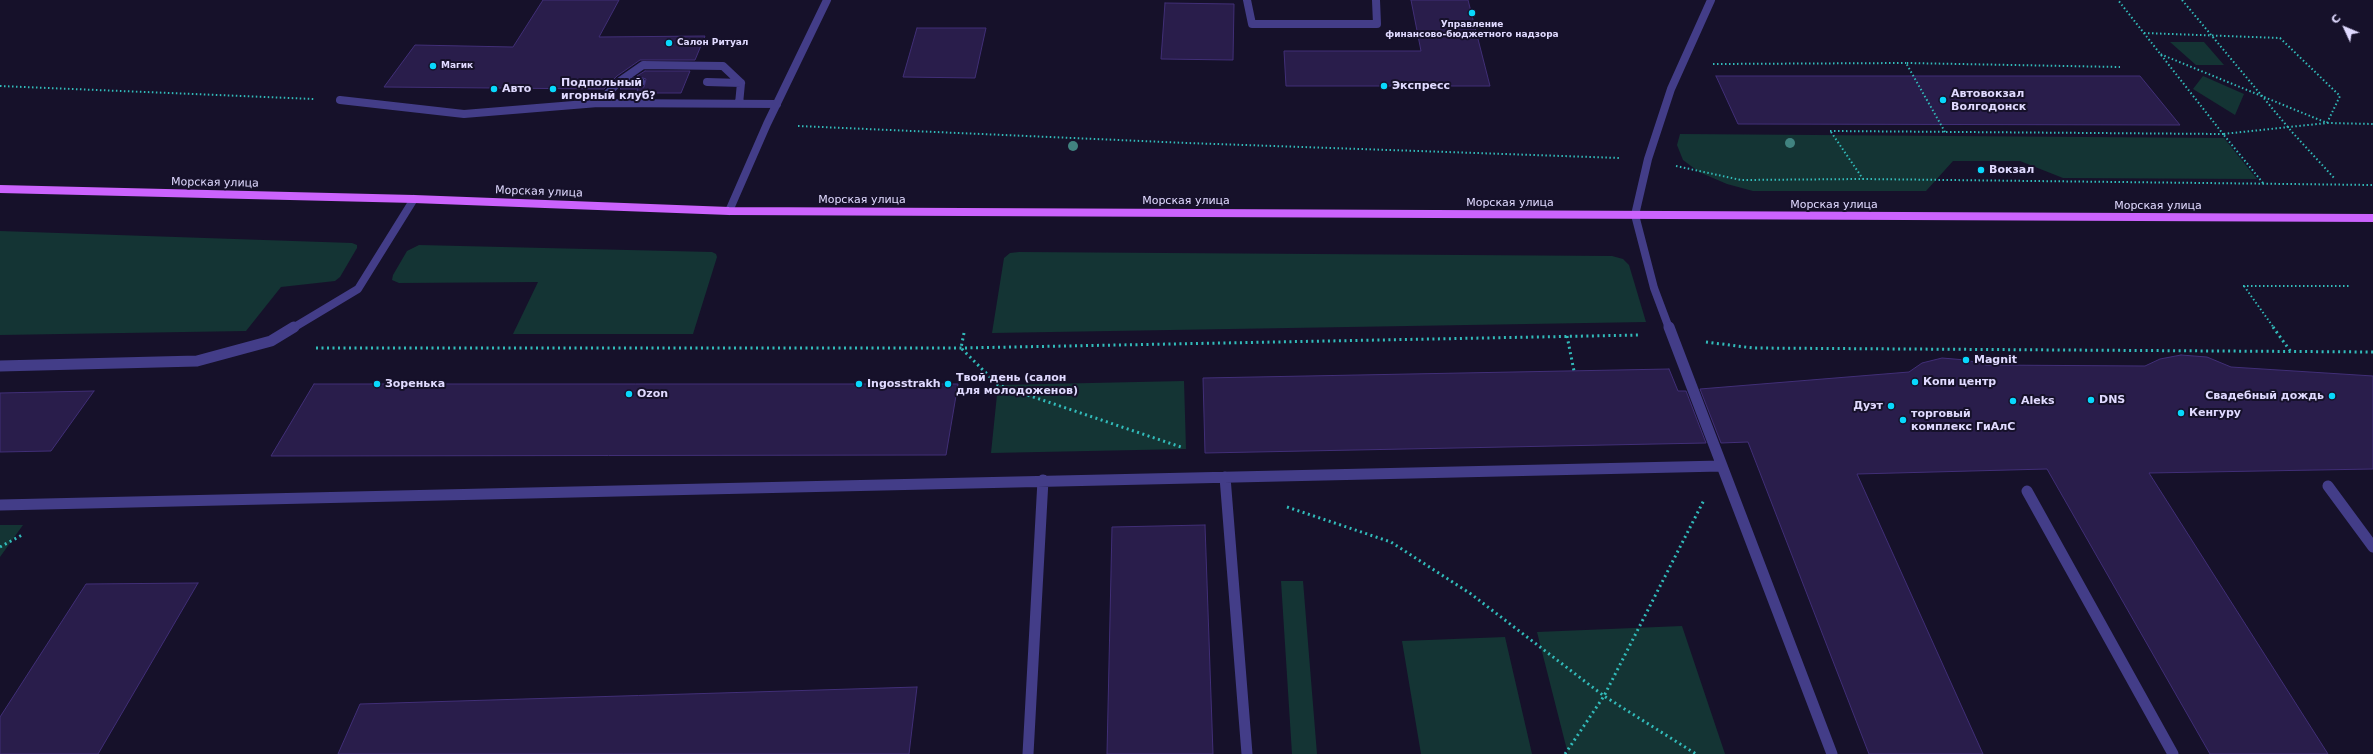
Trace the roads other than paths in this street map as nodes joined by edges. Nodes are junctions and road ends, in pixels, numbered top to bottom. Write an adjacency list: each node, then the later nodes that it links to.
1 (827, 0): 12 (street)
2 (1247, 0): 3 (street)
3 (1376, 0)
4 (1711, 0): 16 (street)
5 (620, 81): 6 (street); 8 (street); 10 (street)
6 (641, 82)
7 (707, 82): 8 (street)
8 (741, 83): 11 (street)
9 (340, 100): 10 (street)
10 (598, 103): 11 (street)
11 (739, 104): 12 (street)
12 (777, 104): 15 (street)
13 (0, 189): 14 (main road, Морская улица)
14 (414, 199): 15 (main road, Морская улица); 18 (street)
15 (729, 211): 16 (main road, Морская улица)
16 (1635, 215): 17 (main road, Морская улица); 19 (street)
17 (2373, 218)
18 (0, 366)
19 (1721, 466): 20 (street); 28 (street)
20 (1225, 477): 21 (street); 27 (street)
21 (1043, 480): 24 (street); 26 (street)
22 (2328, 486): 25 (street)
23 (2027, 491): 29 (street)
24 (0, 505)
25 (2373, 547)
26 (1028, 754)
27 (1247, 754)
28 (1832, 754)
29 (2173, 754)

